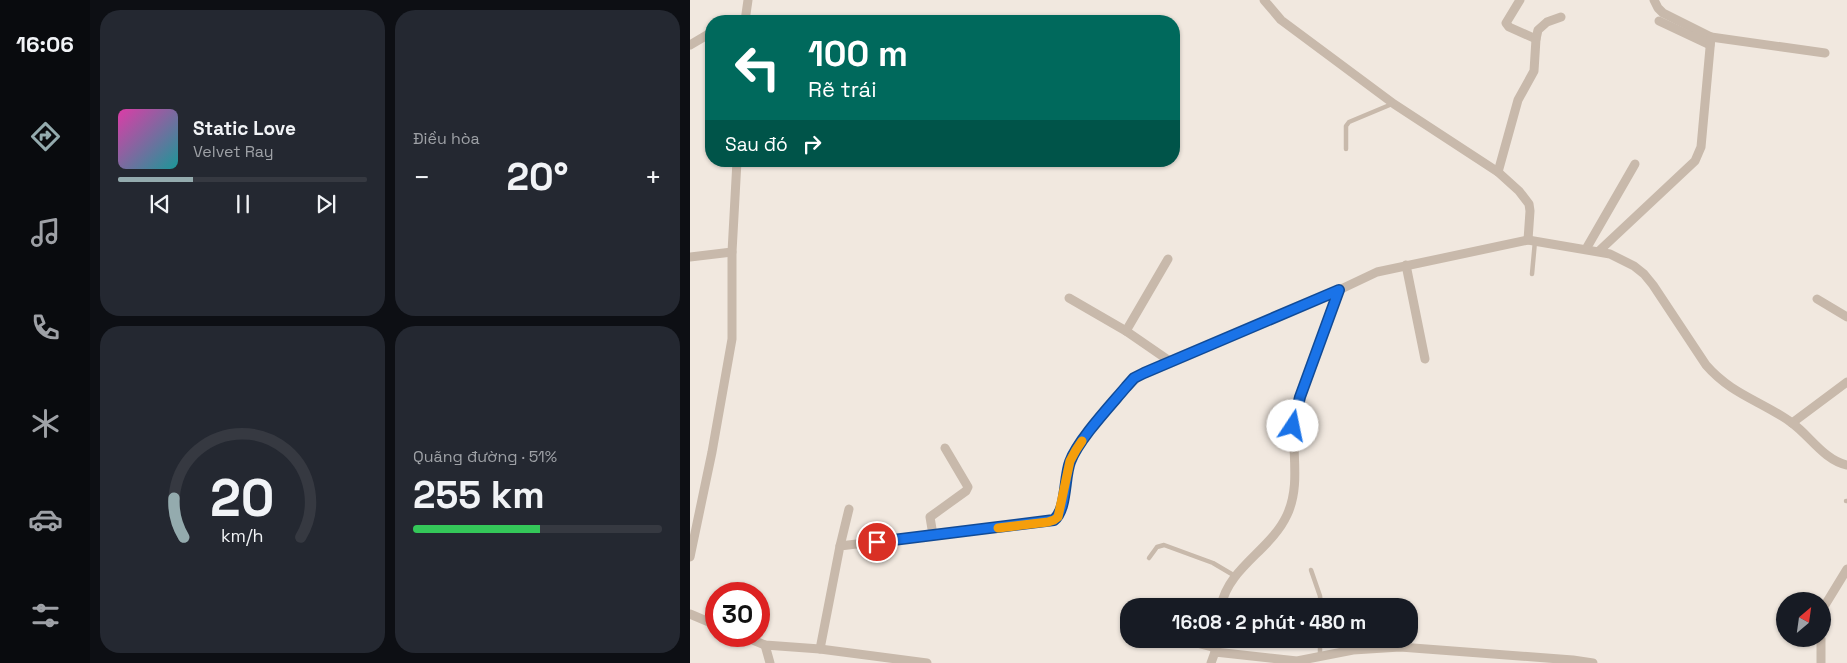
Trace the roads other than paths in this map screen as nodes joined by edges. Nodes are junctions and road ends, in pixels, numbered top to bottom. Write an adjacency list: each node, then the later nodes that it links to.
1 (748, 0): 5 (street)
2 (1264, 0): 13 (street)
3 (1520, 0): 9 (street)
4 (1654, 0): 10 (street)
5 (746, 15)
6 (1561, 17): 9 (street)
7 (1659, 21): 10 (street)
8 (705, 36): 11 (street)
9 (1536, 39): 17 (street)
10 (1710, 41): 12 (street); 20 (street)
11 (690, 45)
12 (1825, 53)
13 (1394, 104): 14 (lane); 17 (street)
14 (1346, 149)
15 (1635, 164): 19 (street)
16 (737, 167): 21 (street)
17 (1498, 172): 18 (street)
18 (1531, 241): 19 (street); 24 (street); 25 (lane)
19 (1586, 249): 20 (street)
20 (1599, 251): 34 (street)
21 (732, 252): 22 (street); 40 (street)
22 (690, 257)
23 (1168, 258): 30 (street)
24 (1406, 265): 26 (street); 31 (street)
25 (1532, 274)
26 (1339, 290): 32 (street); 44 (street)
27 (1069, 298): 30 (street)
28 (1817, 299): 29 (street)
29 (1847, 317)
30 (1126, 331): 32 (street)
31 (1425, 359)
32 (1171, 362): 38 (street)
33 (1847, 382): 34 (street)
34 (1792, 423): 36 (street)
35 (945, 448): 38 (street)
36 (1847, 465)
37 (849, 509): 39 (street)
38 (934, 535): 39 (street)
39 (840, 546): 56 (street)
40 (690, 557)
41 (1149, 558): 44 (lane)
42 (1847, 569): 45 (street)
43 (1311, 570): 47 (lane)
44 (1235, 576): 46 (street)
45 (1831, 595)
46 (1224, 598)
47 (1320, 598)
48 (690, 614): 49 (street)
49 (705, 620)
50 (770, 645): 56 (street)
51 (766, 647): 60 (street)
52 (1215, 648): 62 (street)
53 (1225, 648): 57 (street)
54 (1320, 648): 57 (lane)
55 (1821, 648): 64 (street)
56 (820, 649): 58 (street)
57 (1320, 656): 59 (street)
58 (863, 659): 61 (street)
59 (1573, 661): 63 (street)
60 (770, 663)
61 (925, 663)
62 (1211, 663)
63 (1593, 663)
64 (1820, 663)

